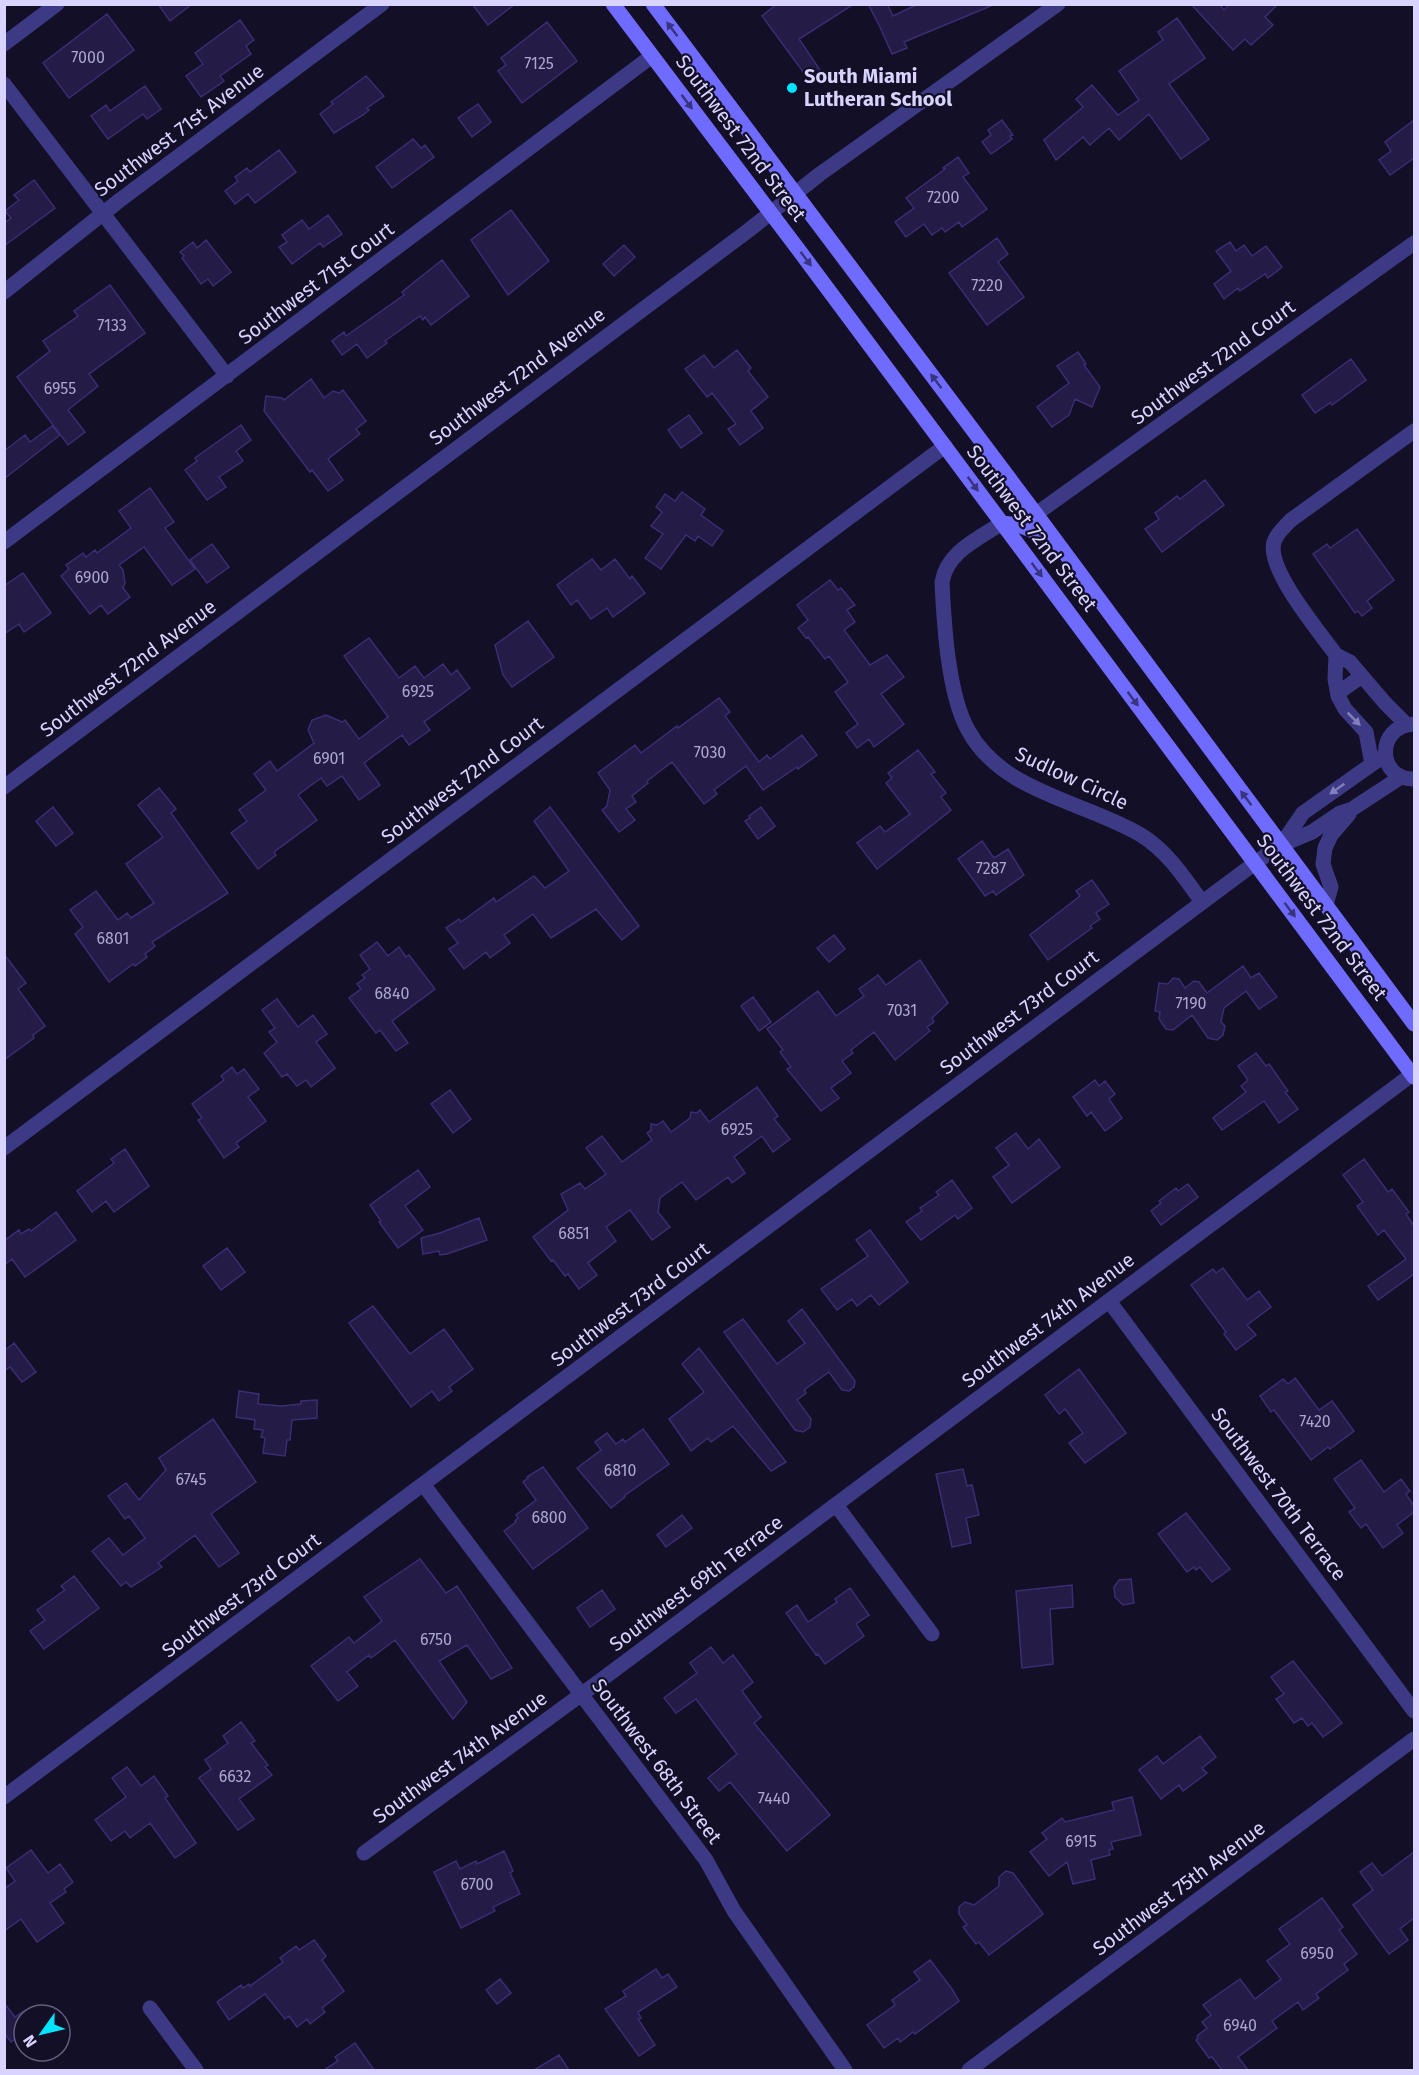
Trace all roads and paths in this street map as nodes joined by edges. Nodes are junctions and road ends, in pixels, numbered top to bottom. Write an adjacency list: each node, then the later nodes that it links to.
1 (57, 4): 6 (street)
2 (382, 4): 11 (street, Southwest 71st Avenue)
3 (613, 4): 7 (main road, Southwest 72nd Street)
4 (653, 4): 9 (main road, Southwest 72nd Street, one-way to 4)
5 (1058, 4): 9 (street, Southwest 72nd Avenue)
6 (4, 44)
7 (652, 56): 10 (main road, Southwest 72nd Street, one-way to 10); 14 (street, Southwest 71st Court)
8 (4, 84): 11 (street)
9 (796, 193): 10 (street, Southwest 72nd Avenue); 17 (main road, Southwest 72nd Street, one-way to 9)
10 (771, 213): 16 (main road, Southwest 72nd Street, one-way to 16); 28 (street, Southwest 72nd Avenue)
11 (102, 214): 13 (street, Southwest 71st Avenue); 14 (street)
12 (1414, 243): 17 (street, Southwest 72nd Court)
13 (4, 292)
14 (227, 376): 20 (street, Southwest 71st Court)
15 (1414, 431): 21 (street)
16 (945, 446): 18 (main road, Southwest 72nd Street, one-way to 18); 36 (street, Southwest 72nd Court)
17 (1036, 514): 19 (main road, Southwest 72nd Street)
18 (1002, 523): 19 (main road); 31 (main road, Southwest 72nd Street, one-way to 31); 32 (street, Sudlow Circle)
19 (1055, 540): 30 (main road, Southwest 72nd Street, one-way to 19)
20 (4, 542)
21 (1336, 655): 22 (street); 23 (street)
22 (1362, 676): 23 (street); 24 (street)
23 (1338, 693): 26 (street, one-way to 26)
24 (1411, 724): 25 (street)
25 (1385, 755): 26 (street); 27 (street)
26 (1372, 764): 30 (street, one-way to 30)
27 (1408, 778): 29 (street)
28 (4, 787)
29 (1352, 808): 30 (street); 33 (street)
30 (1281, 845): 31 (street, Southwest 73rd Court); 33 (main road, Southwest 72nd Street)
31 (1255, 863): 32 (street, Southwest 73rd Court); 35 (main road, Southwest 72nd Street, one-way to 35)
32 (1202, 902): 38 (street, Southwest 73rd Court)
33 (1326, 905): 34 (main road, Southwest 72nd Street)
34 (1414, 1024)
35 (1414, 1075): 37 (street, Southwest 74th Avenue)
36 (4, 1148)
37 (1109, 1301): 39 (street, Southwest 74th Avenue); 42 (street, Southwest 70th Terrace)
38 (423, 1484): 41 (street, Southwest 68th Street); 44 (street, Southwest 73rd Court)
39 (836, 1505): 40 (street); 41 (street, Southwest 69th Terrace)
40 (932, 1634)
41 (581, 1695): 45 (street, Southwest 74th Avenue); 48 (street, Southwest 68th Street)
42 (1414, 1712)
43 (1414, 1739): 49 (street, Southwest 75th Avenue)
44 (4, 1797)
45 (364, 1854)
46 (150, 2008): 47 (street)
47 (196, 2070)
48 (845, 2070)
49 (969, 2070)

